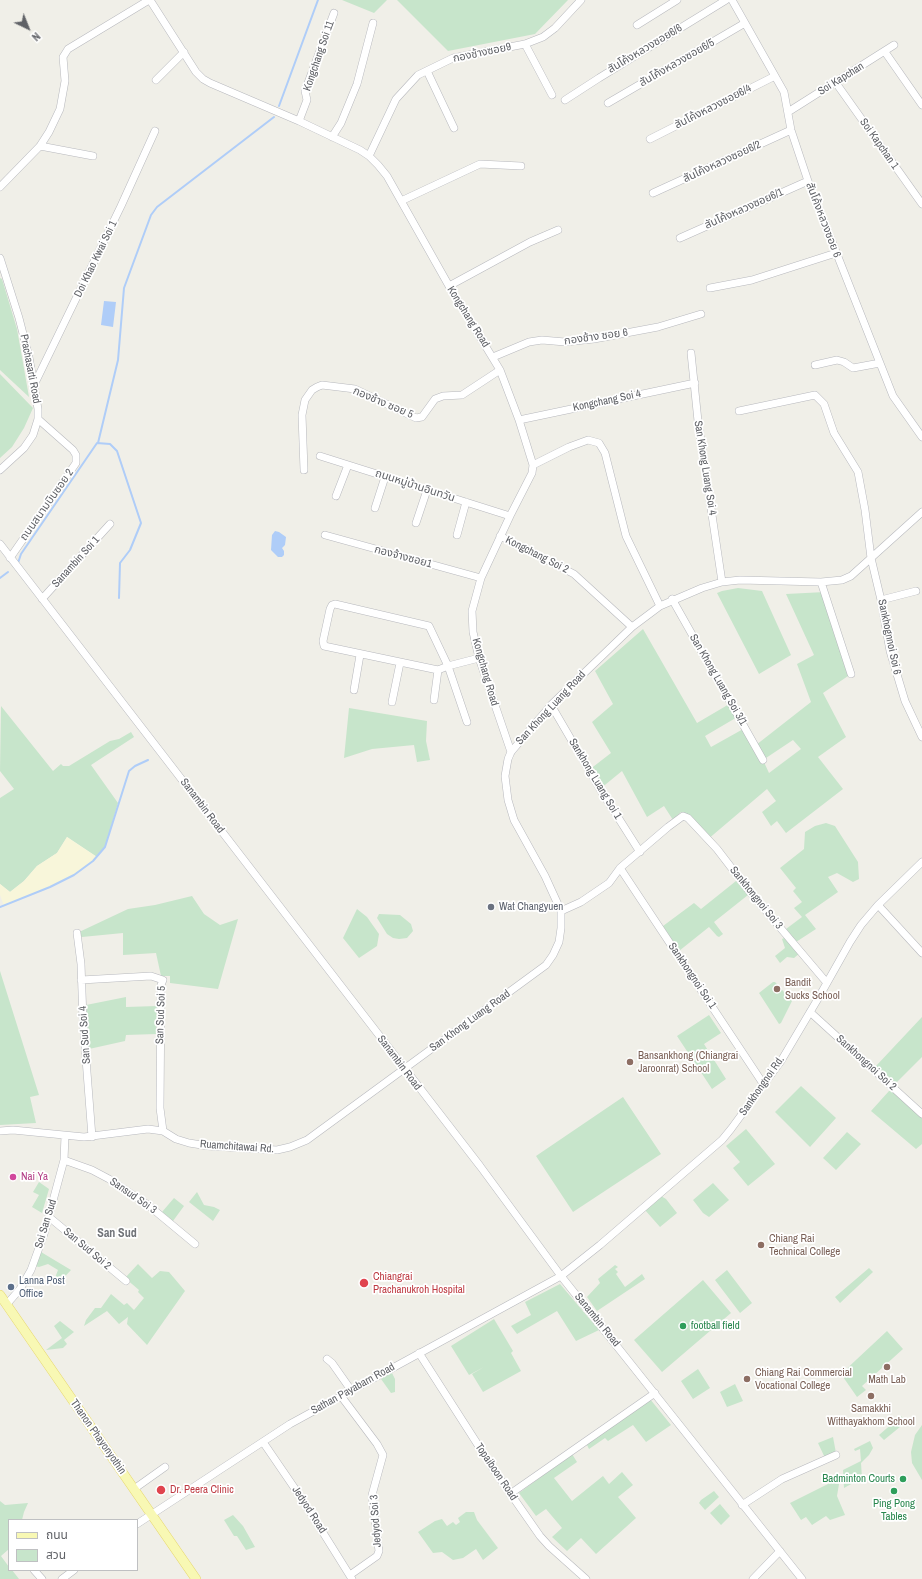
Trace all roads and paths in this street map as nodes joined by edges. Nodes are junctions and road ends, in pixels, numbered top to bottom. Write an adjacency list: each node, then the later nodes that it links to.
1 (150, 0): 12 (street, Kongchang Road); 29 (street)
2 (581, 0): 10 (street, กองช้างซอย9)
3 (677, 0): 9 (street)
4 (726, 0): 19 (street, สันโค้งหลวงซอย6/6)
5 (732, 0): 8 (street, สันโค้งหลวงซอย 6)
6 (334, 13): 23 (street, Kongchang Soi 11)
7 (373, 23): 27 (street)
8 (745, 23): 15 (street, สันโค้งหลวงซอย 6); 20 (street, สันโค้งหลวงซอย6/5)
9 (637, 25)
10 (525, 44): 14 (street, กองช้างซอย9); 18 (street)
11 (894, 46): 13 (street, Soi Kapchan)
12 (184, 52): 16 (street); 23 (street, Kongchang Road)
13 (885, 52): 17 (street, Soi Kapchan); 21 (street)
14 (427, 71): 24 (street); 31 (street, กองช้างซอย9)
15 (775, 76): 22 (street, สันโค้งหลวงซอย 6); 28 (street, สันโค้งหลวงซอย6/4)
16 (156, 80)
17 (836, 83): 22 (street, Soi Kapchan); 37 (street, Soi Kapchan 1)
18 (552, 95)
19 (565, 100)
20 (608, 103)
21 (922, 105)
22 (788, 112): 25 (street, สันโค้งหลวงซอย 6)
23 (298, 121): 27 (street, Kongchang Road)
24 (454, 128)
25 (790, 130): 33 (street, สันโค้งหลวงซอย 6); 35 (street, สันโค้งหลวงซอย6/2)
26 (155, 131): 51 (street, Doi Khao Kwai Soi 1)
27 (332, 136): 31 (street, Kongchang Road)
28 (650, 139)
29 (40, 146): 30 (street); 34 (street)
30 (93, 156)
31 (369, 156): 36 (street, Kongchang Road)
32 (521, 166): 36 (street)
33 (808, 181): 39 (street, สันโค้งหลวงซอย6/1); 40 (street, สันโค้งหลวงซอย 6)
34 (0, 187)
35 (653, 193)
36 (401, 201): 42 (street, Kongchang Road)
37 (922, 204)
38 (558, 230): 42 (street)
39 (680, 238)
40 (836, 253): 43 (street); 47 (street, สันโค้งหลวงซอย 6)
41 (0, 258): 51 (street, Prachasarti Road)
42 (449, 286): 46 (street, Kongchang Road)
43 (710, 288)
44 (701, 314): 46 (street, กองช้าง ซอย 6)
45 (691, 353): 50 (street, San Khong Luang Soi 4)
46 (493, 357): 49 (street, Kongchang Road)
47 (880, 363): 48 (street); 55 (street, สันโค้งหลวงซอย 6)
48 (815, 365)
49 (500, 370): 54 (street, Kongchang Road); 60 (street, กองช้าง ซอย 5)
50 (694, 382): 54 (street, Kongchang Soi 4); 77 (street, San Khong Luang Soi 4)
51 (34, 385): 53 (street, Prachasarti Road)
52 (739, 411): 75 (street, Sankhognnoi Soi 6)
53 (38, 419): 59 (street, Prachasarti Road); 74 (street, ถนนสนามบินซอย 2)
54 (519, 420): 58 (street, Kongchang Road)
55 (922, 437)
56 (320, 456): 57 (street, ถนนหมู่บ้านอินทวัน)
57 (348, 465): 61 (street, ถนนหมู่บ้านอินทวัน); 63 (street)
58 (533, 465): 67 (street, Kongchang Road); 83 (street)
59 (0, 470)
60 (304, 470)
61 (385, 476): 62 (street, ถนนหมู่บ้านอินทวัน); 65 (street)
62 (427, 490): 64 (street, ถนนหมู่บ้านอินทวัน); 68 (street)
63 (336, 496)
64 (466, 502): 67 (street, ถนนหมู่บ้านอินทวัน); 71 (street)
65 (375, 508)
66 (922, 512): 75 (street, San Khong Luang Road)
67 (510, 516): 72 (street, Kongchang Road)
68 (416, 523)
69 (110, 524): 80 (street, Sanambin Soi 1)
70 (325, 535): 76 (street, กองจ้างซอย1)
71 (457, 535)
72 (500, 536): 76 (street, Kongchang Road); 84 (street, Kongchang Soi 2)
73 (0, 544): 74 (street, Sanambin Road)
74 (10, 558): 80 (street, Sanambin Road)
75 (871, 558): 78 (street, San Khong Luang Road); 82 (street, Sankhognnoi Soi 6)
76 (481, 578): 86 (street, Kongchang Road)
77 (722, 582): 78 (street, San Khong Luang Road); 81 (street, San Khong Luang Road)
78 (821, 582): 90 (street)
79 (916, 590): 82 (street)
80 (42, 599): 109 (street, Sanambin Road)
81 (672, 600): 83 (street, San Khong Luang Road); 98 (street, San Khong Luang Soi 3/1)
82 (881, 600): 96 (street, Sankhognnoi Soi 6)
83 (660, 606): 84 (street, San Khong Luang Road)
84 (632, 627): 94 (street, San Khong Luang Road)
85 (360, 655): 87 (street); 88 (street); 91 (street)
86 (479, 658): 88 (street); 97 (street, Kongchang Road)
87 (400, 663): 89 (street); 93 (street)
88 (448, 666): 89 (street); 95 (street)
89 (438, 670): 92 (street)
90 (851, 674)
91 (354, 690)
92 (434, 700)
93 (392, 702)
94 (551, 705): 97 (street, San Khong Luang Road); 99 (street, Sankhong Luang Soi 1)
95 (467, 722)
96 (922, 737)
97 (511, 752): 103 (street, San Khong Luang Road)
98 (763, 760)
99 (640, 852): 101 (street); 107 (street, Sankhongnoi Soi 3)
100 (922, 862): 102 (street, Sankhongnoi Rd.)
101 (620, 868): 103 (street); 110 (street, Sankhongnoi Soi 1)
102 (878, 905): 105 (street); 107 (street, Sankhongnoi Rd.)
103 (561, 911): 109 (street, San Khong Luang Road)
104 (77, 933): 106 (street, San Sud Soi 4)
105 (922, 953)
106 (81, 980): 113 (street, San Sud Soi 5); 115 (street, San Sud Soi 4)
107 (827, 983): 108 (street, Sankhongnoi Rd.)
108 (810, 1012): 110 (street, Sankhongnoi Rd.); 111 (street, Sankhongnoi Soi 2)
109 (404, 1070): 113 (street, Ruamchitawai Rd.); 119 (street, Sanambin Road)
110 (764, 1084): 119 (street, Sankhongnoi Rd.)
111 (922, 1114)
112 (0, 1131): 114 (street, Ruamchitawai Rd.)
113 (163, 1131): 115 (street, Ruamchitawai Rd.)
114 (65, 1136): 115 (street, Ruamchitawai Rd.); 116 (street, Soi San Sud)
115 (92, 1137)
116 (64, 1160): 117 (street, Soi San Sud); 118 (street, Sansud Soi 3)
117 (49, 1217): 120 (street, San Sud Soi 2); 121 (street, Soi San Sud)
118 (195, 1244)
119 (562, 1276): 122 (street, Sathan Payabarn Road); 125 (street, Sanambin Road)
120 (126, 1281)
121 (3, 1301): 130 (main road, Thanon Phayonyothin)
122 (419, 1353): 124 (street, Sathan Payabarn Road); 131 (street, Topaiboon Road)
123 (327, 1359): 124 (street)
124 (351, 1390): 126 (street, Sathan Payabarn Road)
125 (655, 1393): 131 (street); 132 (street, Sanambin Road)
126 (341, 1396): 127 (street, Sathan Payabarn Road); 138 (street, Jedyod Soi 3)
127 (263, 1442): 133 (street, Sathan Payabarn Road); 138 (street, Jedyod Road)
128 (836, 1455): 132 (street)
129 (166, 1467): 130 (street)
130 (134, 1489): 133 (main road, Thanon Phayonyothin)
131 (510, 1494): 139 (street, Topaiboon Road)
132 (742, 1505): 135 (street, Sanambin Road)
133 (152, 1514): 134 (street, Sathan Payabarn Road); 142 (main road, Thanon Phayonyothin)
134 (138, 1523)
135 (780, 1551): 143 (street); 144 (street, Sanambin Road)
136 (35, 1571): 140 (street)
137 (73, 1571): 141 (street)
138 (351, 1577)
139 (584, 1578)
140 (42, 1579)
141 (62, 1579)
142 (196, 1579)
143 (753, 1579)
144 (802, 1579)

